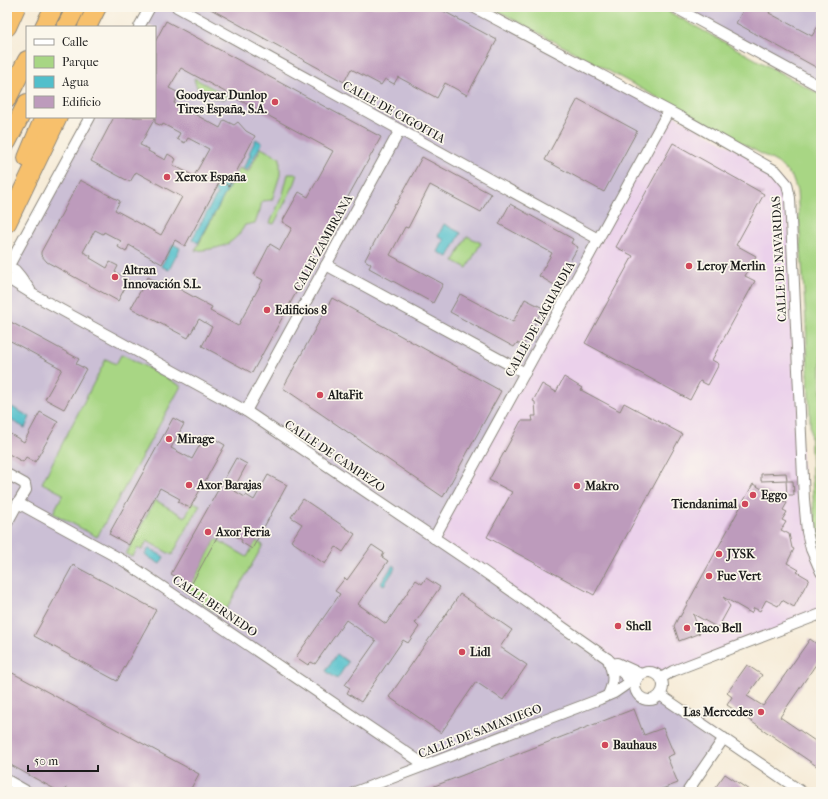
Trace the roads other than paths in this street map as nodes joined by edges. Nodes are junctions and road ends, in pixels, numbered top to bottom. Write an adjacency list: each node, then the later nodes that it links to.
1 (16, 7): 15 (highway)
2 (54, 7): 10 (highway)
3 (76, 7): 11 (highway)
4 (98, 7): 12 (highway)
5 (107, 7): 13 (highway)
6 (150, 7): 14 (street)
7 (177, 7): 24 (street, CALLE DE CIGOITIA)
8 (473, 7): 20 (street, CALLE DE NAVARIDAS)
9 (674, 7): 17 (street)
10 (44, 26)
11 (66, 26)
12 (88, 26)
13 (98, 26)
14 (140, 26)
15 (7, 27)
16 (26, 62): 18 (highway)
17 (821, 87)
18 (7, 99)
19 (26, 104): 25 (highway)
20 (668, 112): 28 (street, CALLE DE LAGUARDIA); 39 (street, CALLE DE NAVARIDAS)
21 (44, 118): 26 (highway)
22 (58, 118): 27 (highway)
23 (89, 118): 30 (street)
24 (400, 130): 28 (street, CALLE DE CIGOITIA); 29 (street, CALLE ZAMBRANA)
25 (7, 142)
26 (7, 202)
27 (7, 224)
28 (598, 239): 33 (street, CALLE DE LAGUARDIA)
29 (326, 266): 33 (street); 34 (street, CALLE ZAMBRANA)
30 (7, 269): 32 (street, CALLE DE CAMPEZO)
31 (7, 276): 32 (street, CALLE DE CAMPEZO)
32 (34, 295): 34 (street, CALLE DE CAMPEZO)
33 (525, 373): 38 (street, CALLE DE LAGUARDIA)
34 (246, 411): 38 (street, CALLE DE CAMPEZO)
35 (7, 474): 36 (street)
36 (18, 503): 37 (street); 47 (street, CALLE BERNEDO)
37 (7, 523)
38 (434, 538): 41 (street, CALLE DE CAMPEZO)
39 (821, 572)
40 (821, 614): 42 (street)
41 (608, 659): 43 (street, CALLE DE CAMPEZO); 44 (street)
42 (661, 678): 43 (street); 45 (street)
43 (636, 682): 44 (street, CALLE DE SAMANIEGO); 45 (street)
44 (611, 694): 47 (street, CALLE DE SAMANIEGO)
45 (660, 695): 46 (street)
46 (724, 738): 51 (street); 52 (street)
47 (425, 765): 50 (street, CALLE DE SAMANIEGO)
48 (7, 780): 49 (street)
49 (28, 792)
50 (355, 792)
51 (687, 792)
52 (802, 792)

